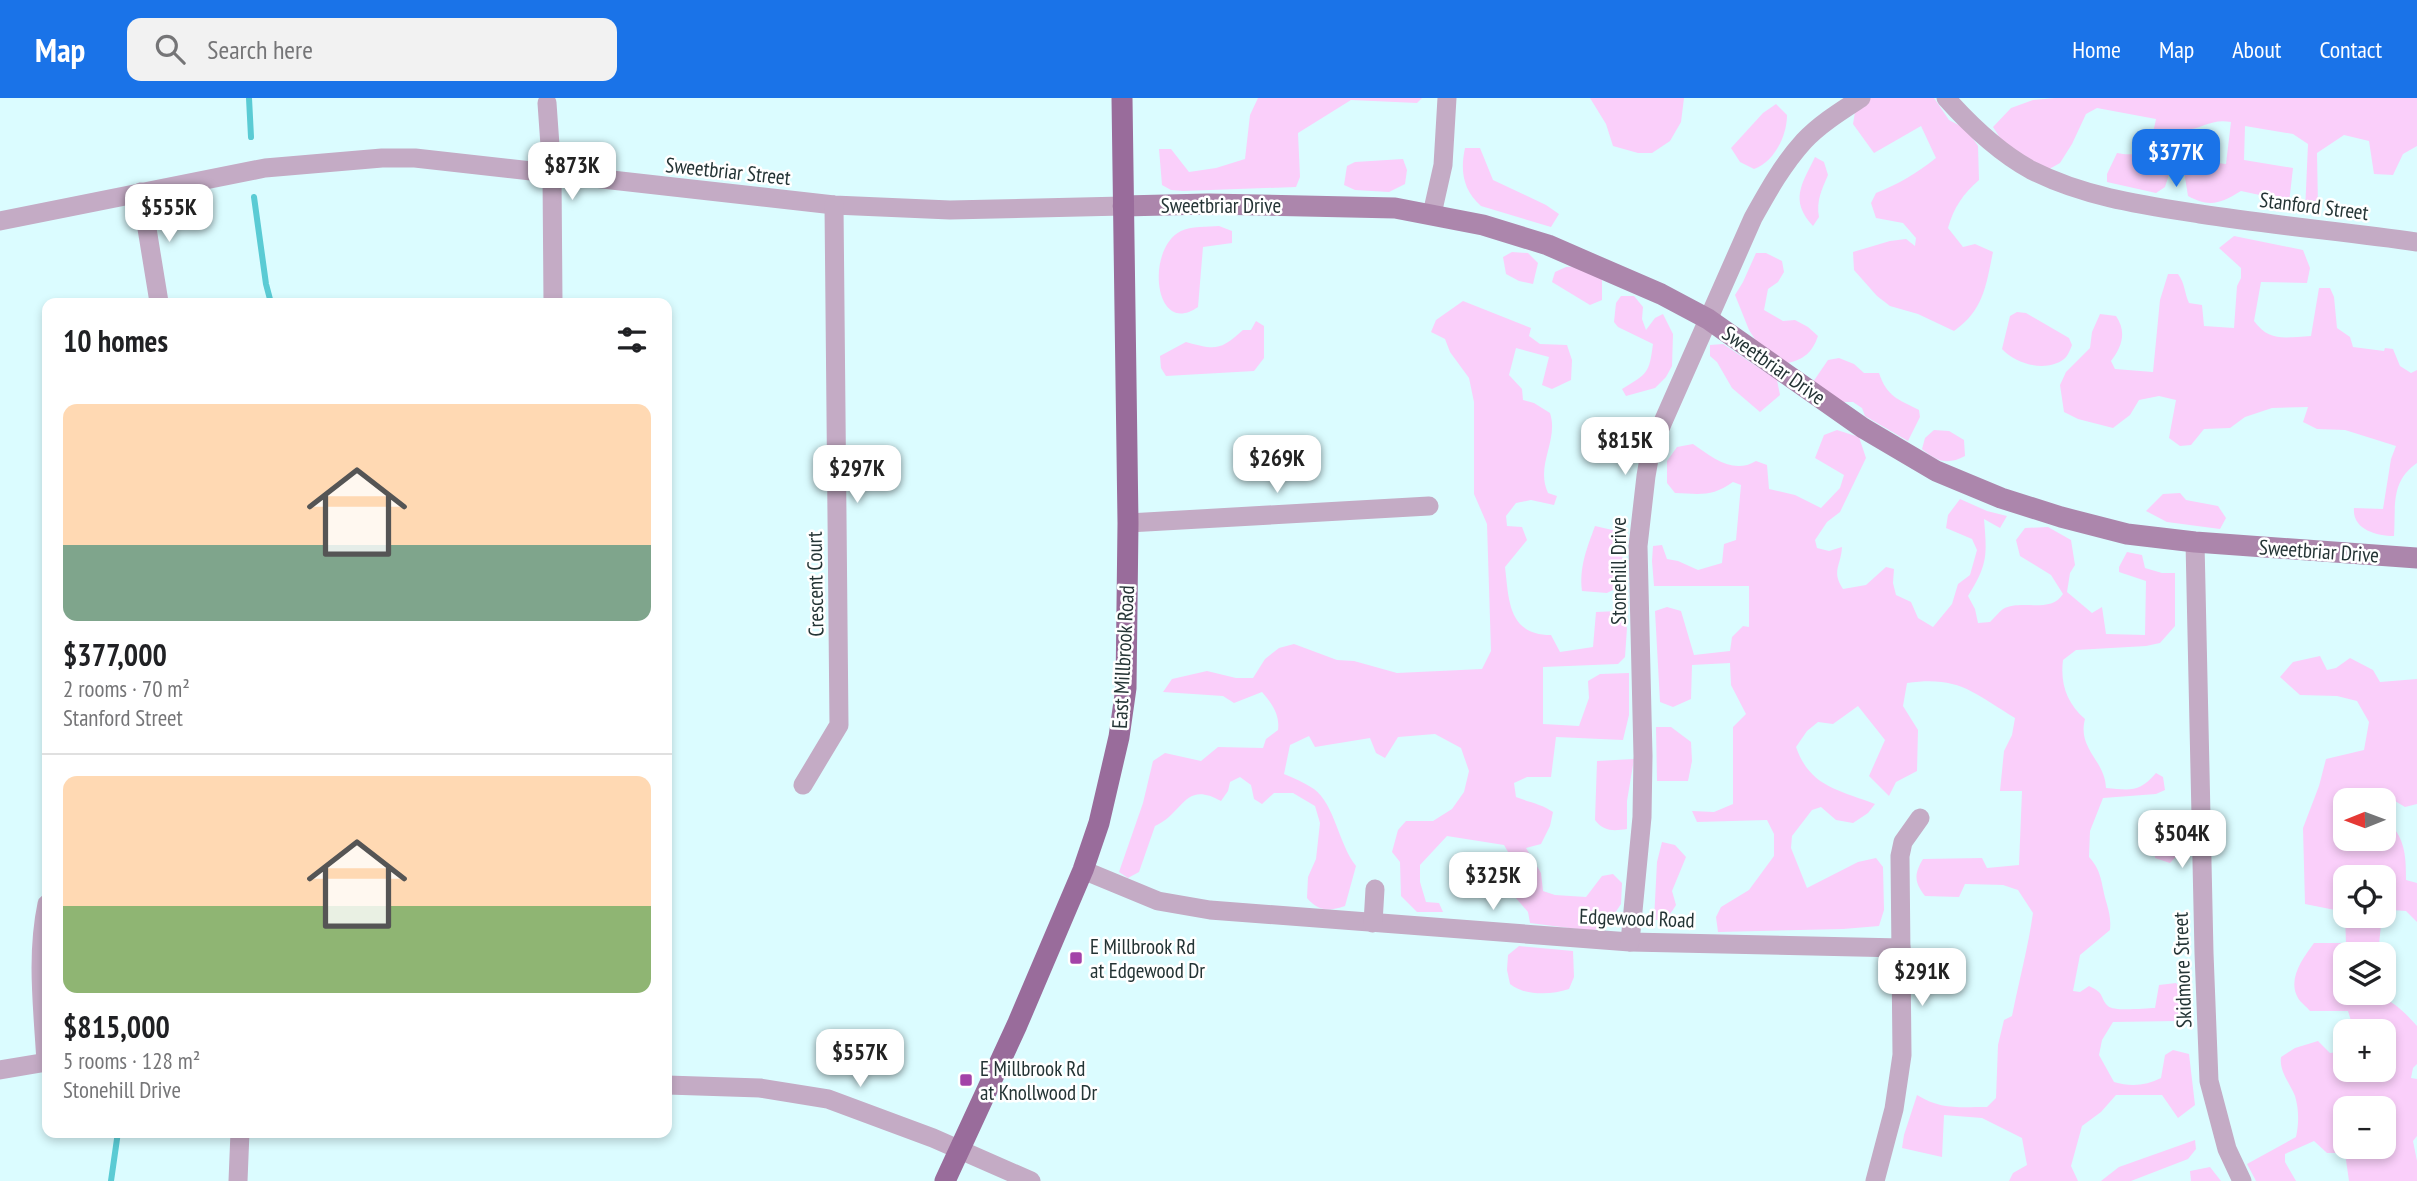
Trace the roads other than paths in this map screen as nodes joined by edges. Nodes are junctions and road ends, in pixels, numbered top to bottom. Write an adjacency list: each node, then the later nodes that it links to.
1 (1122, 98): 9 (main road, East Millbrook Road)
2 (1447, 98): 10 (street)
3 (1861, 98): 15 (street, Stonehill Drive)
4 (1946, 98): 12 (street, Stanford Street)
5 (547, 103): 6 (street)
6 (552, 174): 7 (street, Sweetbriar Street); 8 (street, Sweetbriar Street); 14 (street)
7 (141, 192): 11 (street, Sweetbriar Street); 13 (street)
8 (834, 205): 9 (street, Sweetbriar Street); 20 (street, Crescent Court)
9 (1123, 206): 10 (street, Sweetbriar Drive); 17 (main road, East Millbrook Road)
10 (1432, 214): 15 (street, Sweetbriar Drive)
11 (0, 221)
12 (2417, 242)
13 (158, 298)
14 (553, 298)
15 (1708, 319): 18 (street, Sweetbriar Drive); 25 (street, Stonehill Drive)
16 (1429, 506): 17 (street)
17 (1128, 523): 22 (main road, East Millbrook Road)
18 (2195, 542): 19 (street, Sweetbriar Drive); 38 (street, Skidmore Street)
19 (2417, 558)
20 (803, 785)
21 (1920, 818): 27 (street)
22 (1083, 870): 24 (street, Edgewood Road); 33 (main road, East Millbrook Road)
23 (1375, 889): 24 (street)
24 (1373, 923): 25 (street, Edgewood Road)
25 (1630, 942): 27 (street, Edgewood Road)
26 (42, 943): 28 (street)
27 (1901, 948): 37 (street)
28 (42, 1004)
29 (42, 1063): 30 (street)
30 (0, 1070)
31 (672, 1085): 33 (street)
32 (240, 1138): 34 (street)
33 (959, 1149): 35 (main road, East Millbrook Road); 36 (street)
34 (238, 1181)
35 (945, 1181)
36 (1031, 1181)
37 (1875, 1181)
38 (2242, 1181)

